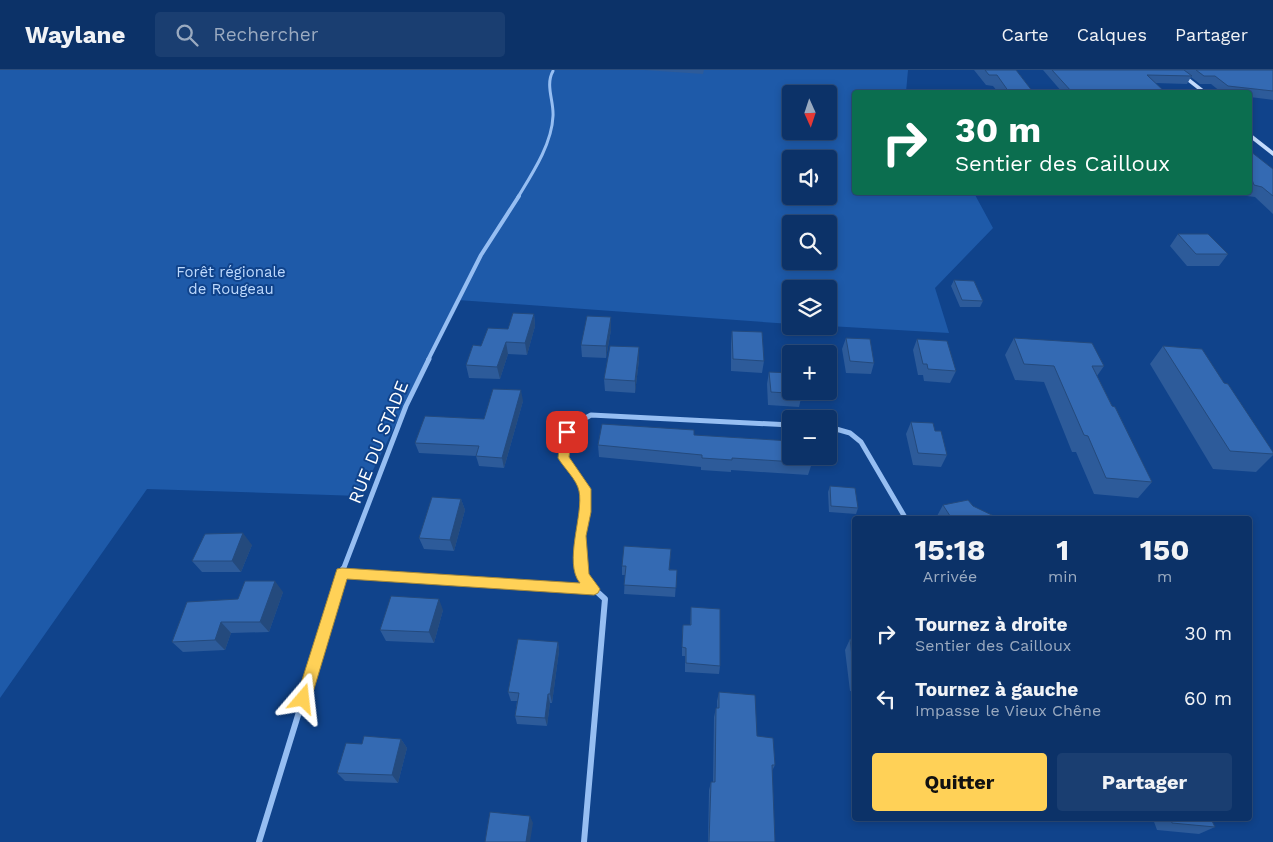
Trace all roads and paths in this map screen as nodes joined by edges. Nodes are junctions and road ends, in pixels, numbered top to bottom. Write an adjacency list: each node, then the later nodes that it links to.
1 (1176, 70): 3 (street)
2 (552, 71): 9 (street, RUE DU STADE)
3 (1201, 90)
4 (1252, 137): 5 (street)
5 (1273, 154)
6 (782, 425): 10 (street)
7 (837, 429): 8 (street)
8 (904, 516)
9 (342, 573): 10 (street); 11 (street, RUE DU STADE)
10 (594, 589): 12 (street)
11 (259, 842)
12 (584, 842)

